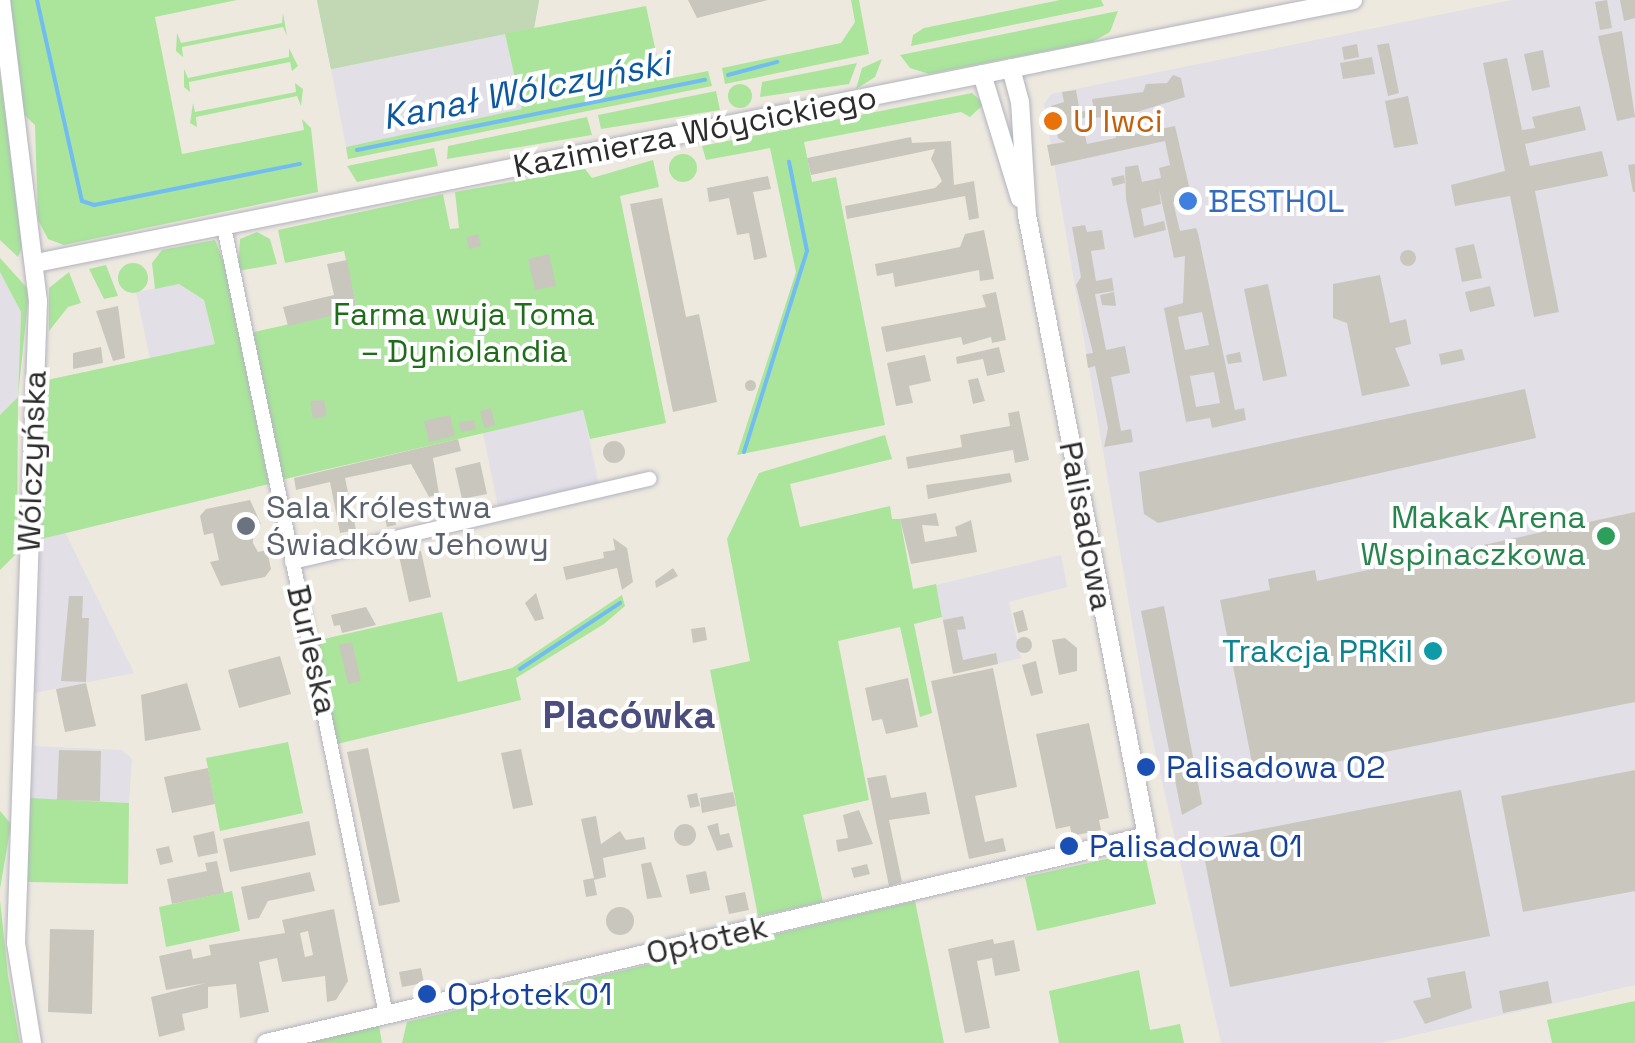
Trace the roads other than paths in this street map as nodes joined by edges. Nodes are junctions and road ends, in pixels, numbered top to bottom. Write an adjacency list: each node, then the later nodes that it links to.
1 (2, 0): 7 (street, Wólczyńska)
2 (1353, 0): 3 (street, Kazimierza Wóycickiego)
3 (1011, 68): 4 (street, Kazimierza Wóycickiego); 5 (street, Palisadowa)
4 (982, 74): 5 (street, Palisadowa); 6 (street, Kazimierza Wóycickiego)
5 (1027, 215): 10 (street, Palisadowa)
6 (224, 226): 7 (street, Kazimierza Wóycickiego); 9 (street, Burleska)
7 (36, 263): 12 (street, Wólczyńska)
8 (650, 478): 9 (street)
9 (292, 562): 11 (street, Burleska)
10 (1146, 836): 11 (street, Opłotek)
11 (386, 1014): 13 (street, Opłotek)
12 (32, 1043)
13 (266, 1043)

